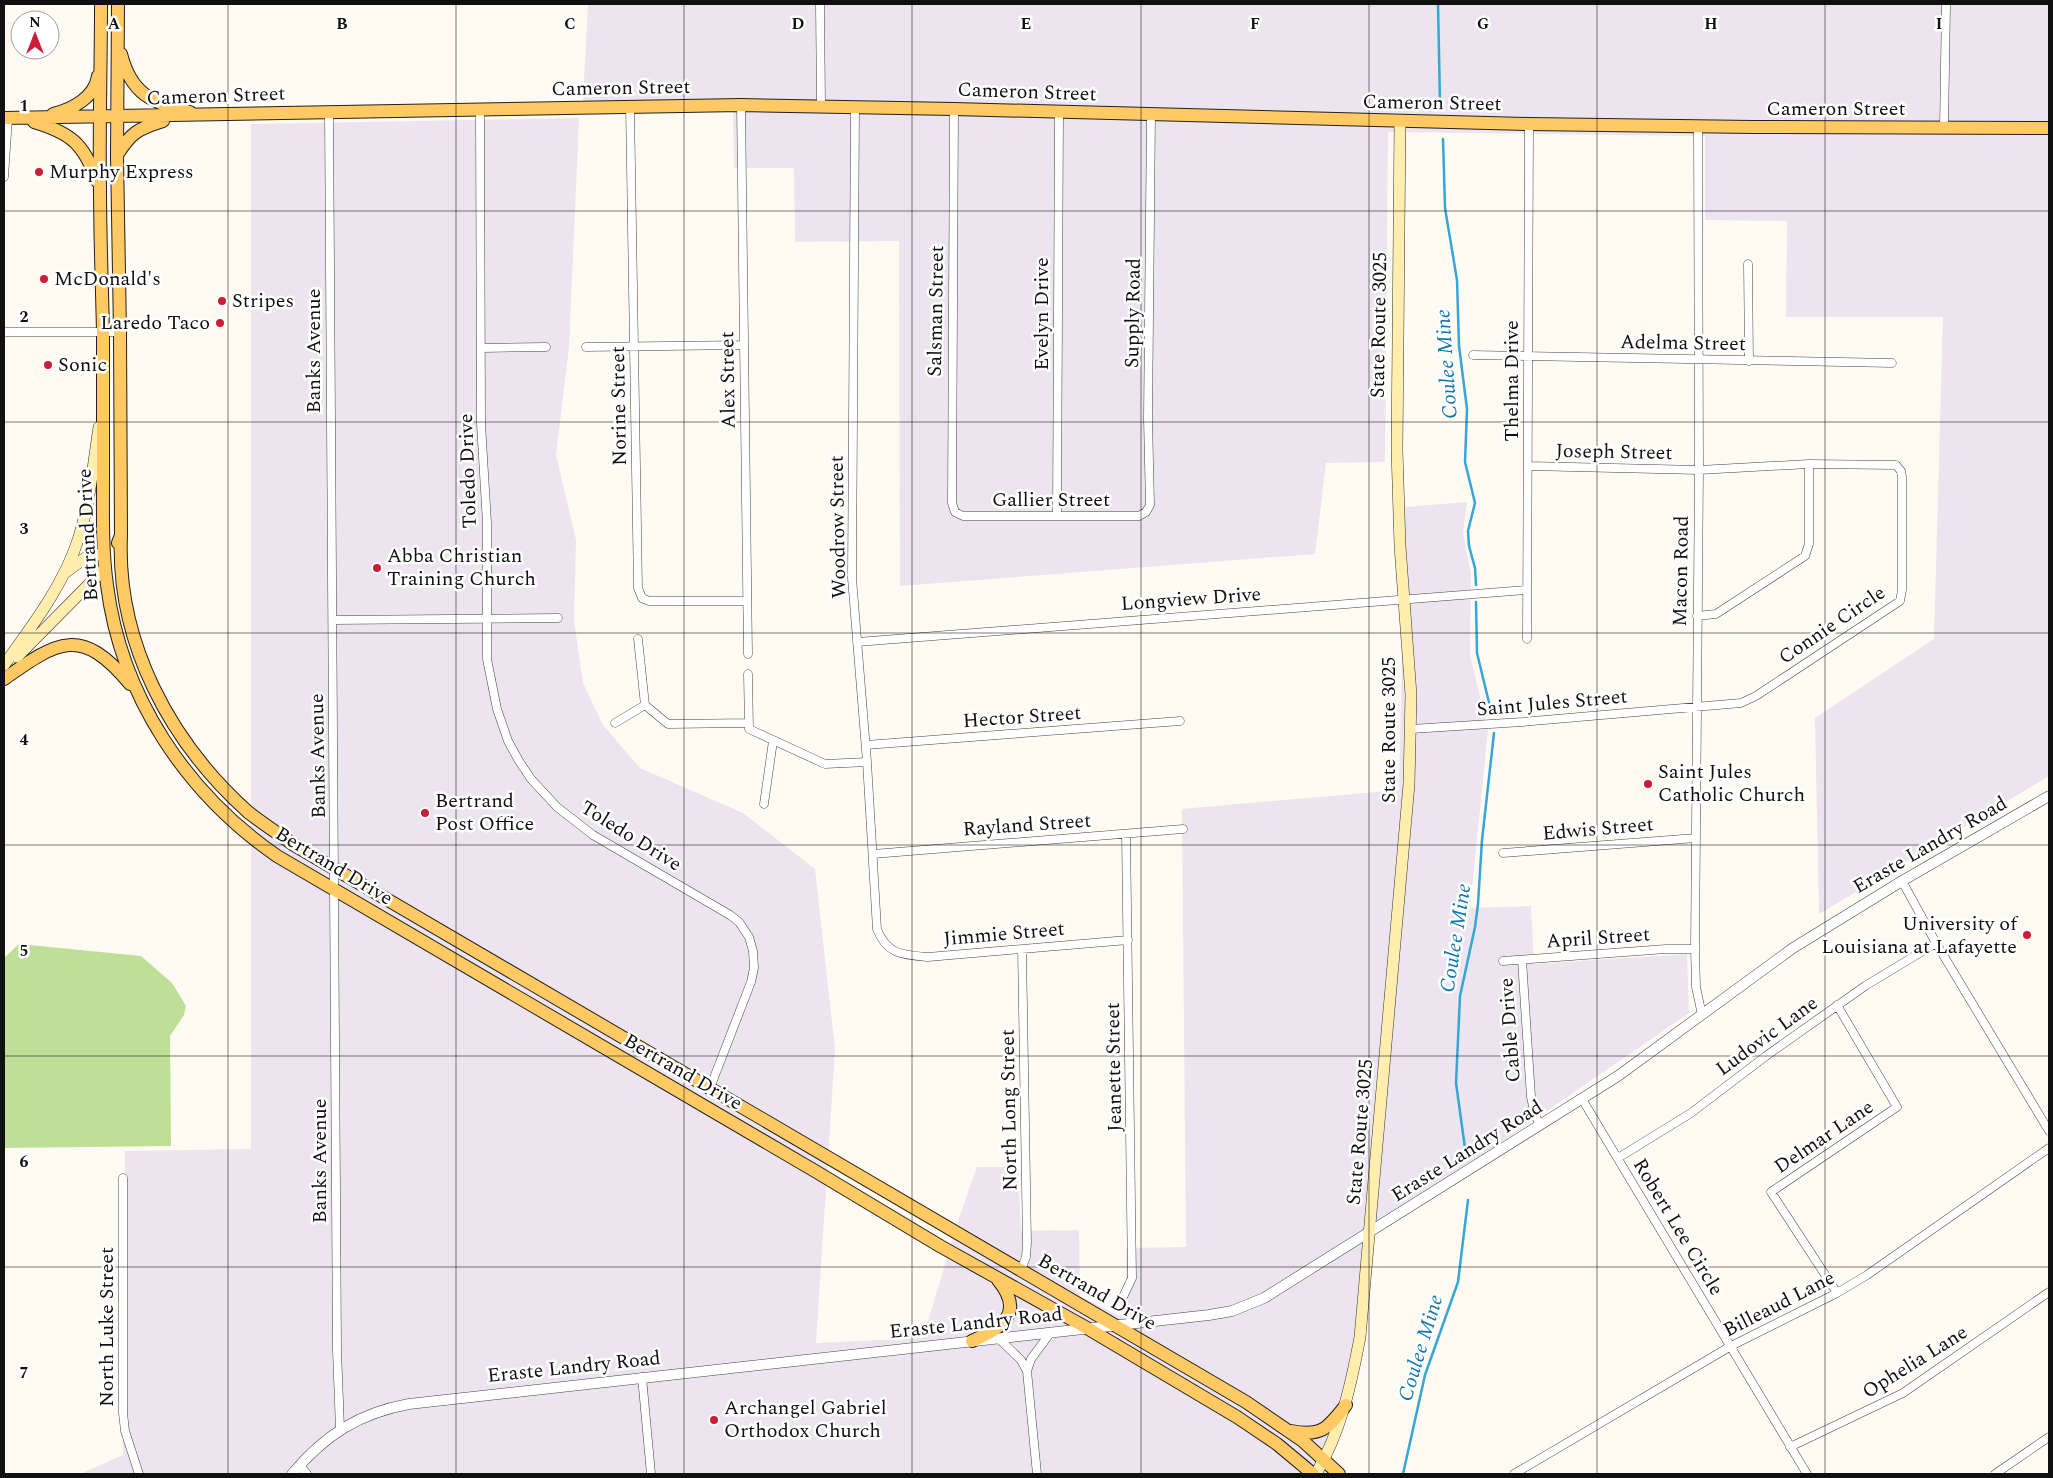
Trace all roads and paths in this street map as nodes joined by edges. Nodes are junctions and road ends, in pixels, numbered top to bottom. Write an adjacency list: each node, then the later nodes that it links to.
1 (100, 4): 6 (main road)
2 (118, 4): 5 (main road)
3 (820, 4): 8 (street)
4 (1946, 4): 25 (street)
5 (117, 39): 16 (main road); 19 (main road)
6 (101, 48): 18 (main road, Bertrand Drive); 21 (main road)
7 (741, 105): 8 (main road, Cameron Street); 10 (main road, Cameron Street); 35 (street, Alex Street)
8 (821, 106): 9 (main road, Cameron Street)
9 (855, 106): 11 (main road, Cameron Street); 63 (street, Woodrow Street)
10 (630, 107): 12 (main road, Cameron Street); 34 (street, Norine Street)
11 (954, 108): 14 (main road, Cameron Street); 48 (street, Salsman Street)
12 (480, 110): 13 (main road, Cameron Street); 38 (street, Toledo Drive)
13 (329, 112): 16 (main road, Cameron Street); 60 (street, Banks Avenue)
14 (1059, 112): 15 (main road, Cameron Street); 50 (street, Evelyn Drive)
15 (1151, 114): 22 (main road, Cameron Street); 49 (street, Supply Road)
16 (204, 115): 17 (main road, Cameron Street)
17 (178, 116): 19 (main road, Cameron Street); 27 (main road)
18 (100, 117): 19 (main road, Cameron Street); 21 (main road, Cameron Street); 29 (main road, Bertrand Drive)
19 (117, 117): 27 (main road)
20 (6, 118): 21 (main road, Cameron Street); 28 (street)
21 (28, 118): 29 (main road)
22 (1400, 121): 23 (main road, Cameron Street); 55 (main road, State Route 3025)
23 (1529, 124): 24 (main road, Cameron Street); 40 (street, Thelma Drive)
24 (1698, 126): 25 (main road, Cameron Street); 41 (street, Macon Road)
25 (1944, 128): 26 (main road, Cameron Street)
26 (2049, 128)
27 (116, 155): 33 (main road)
28 (4, 178)
29 (100, 188): 32 (main road, Bertrand Drive)
30 (1748, 264): 42 (street)
31 (4, 332): 32 (street)
32 (103, 332): 33 (street); 44 (main road, Bertrand Drive)
33 (120, 332): 51 (main road)
34 (634, 345): 35 (street); 36 (street); 56 (street, Norine Street)
35 (744, 345): 56 (street, Alex Street)
36 (586, 346)
37 (546, 347): 38 (street)
38 (482, 348): 59 (street, Toledo Drive)
39 (1474, 355): 40 (street, Adelma Street)
40 (1528, 356): 41 (street, Adelma Street); 46 (street, Thelma Drive)
41 (1698, 360): 42 (street, Adelma Street); 47 (street, Macon Road)
42 (1749, 361): 43 (street, Adelma Street)
43 (1892, 363)
44 (102, 400): 51 (main road, Bertrand Drive); 53 (main road)
45 (1809, 464): 47 (street, Connie Circle); 57 (street); 71 (street, Connie Circle)
46 (1528, 466): 47 (street, Joseph Street); 54 (street, Thelma Drive)
47 (1699, 470): 57 (street, Macon Road)
48 (955, 512): 50 (street, Gallier Street)
49 (1146, 512): 50 (street, Gallier Street)
50 (1057, 516)
51 (113, 554): 52 (main road, Bertrand Drive); 53 (main road); 86 (main road, Bertrand Drive)
52 (105, 568): 66 (main road); 69 (main road, Bertrand Drive)
53 (64, 574): 65 (main road)
54 (1527, 590): 55 (street, Longview Drive); 62 (street, Thelma Drive)
55 (1404, 599): 63 (street, Longview Drive); 75 (main road, State Route 3025)
56 (747, 602): 64 (street, Alex Street)
57 (1697, 616): 71 (street, Macon Road)
58 (558, 618): 59 (street)
59 (487, 619): 60 (street); 98 (street, Toledo Drive)
60 (333, 620): 86 (street, Banks Avenue)
61 (638, 639): 70 (street)
62 (1526, 639)
63 (858, 642): 77 (street, Woodrow Street)
64 (748, 654)
65 (4, 665)
66 (4, 671)
67 (748, 674): 74 (street)
68 (4, 679): 69 (main road)
69 (139, 696): 88 (main road, Bertrand Drive)
70 (645, 705): 73 (street); 74 (street)
71 (1696, 708): 75 (street, Saint Jules Street); 83 (street, Macon Road)
72 (1180, 720): 77 (street, Hector Street)
73 (615, 723)
74 (749, 723): 76 (street)
75 (1411, 729): 107 (main road, State Route 3025)
76 (773, 741): 78 (street); 80 (street)
77 (866, 745): 78 (street, Woodrow Street)
78 (867, 762): 85 (street, Woodrow Street)
79 (2049, 796): 87 (street, Eraste Landry Road)
80 (764, 804)
81 (1183, 829): 82 (street, Rayland Street)
82 (1126, 834): 85 (street, Rayland Street); 89 (street, Jeanette Street)
83 (1696, 838): 84 (street, Edwis Street); 93 (street, Macon Road)
84 (1503, 853)
85 (873, 854): 91 (street, Woodrow Street)
86 (335, 869): 88 (street, Banks Avenue); 98 (main road, Bertrand Drive)
87 (1902, 881): 90 (street); 97 (street, Eraste Landry Road)
88 (335, 890): 105 (main road, Bertrand Drive); 122 (street, Banks Avenue)
89 (1128, 940): 92 (street, Jimmie Street); 112 (street, Jeanette Street)
90 (1936, 943): 96 (street, Ludovic Lane); 101 (street)
91 (885, 945): 92 (street, Jimmie Street)
92 (1022, 949): 108 (street, North Long Street)
93 (1695, 949): 94 (street, April Street); 97 (street, Macon Road)
94 (1522, 960): 95 (street, April Street); 100 (street, Cable Drive)
95 (1503, 961)
96 (1837, 1005): 104 (street, Ludovic Lane); 111 (street, Delmar Lane)
97 (1702, 1015): 99 (street, Eraste Landry Road)
98 (710, 1088): 103 (main road, Bertrand Drive)
99 (1582, 1099): 100 (street, Eraste Landry Road); 104 (street, Robert Lee Circle)
100 (1540, 1126): 107 (street, Eraste Landry Road)
101 (2049, 1132)
102 (2049, 1148): 111 (street, Billeaud Lane)
103 (826, 1157): 105 (street); 108 (main road, Bertrand Drive)
104 (1618, 1158): 118 (street, Robert Lee Circle)
105 (815, 1171): 109 (main road, Bertrand Drive)
106 (123, 1178): 128 (street, North Luke Street)
107 (1370, 1232): 113 (street, Eraste Landry Road); 121 (main road, State Route 3025)
108 (1021, 1270): 113 (main road, Bertrand Drive)
109 (995, 1277): 114 (main road, Bertrand Drive); 117 (main road)
110 (2049, 1292): 125 (street, Ophelia Lane)
111 (1837, 1293): 118 (street, Billeaud Lane)
112 (1123, 1297)
113 (1116, 1325): 114 (street, Eraste Landry Road); 123 (main road, Bertrand Drive)
114 (1086, 1328): 115 (street, Eraste Landry Road); 133 (main road, Bertrand Drive)
115 (1051, 1332): 116 (street, Eraste Landry Road); 119 (street)
116 (998, 1338): 117 (street, Eraste Landry Road); 119 (street)
117 (972, 1341): 120 (street, Eraste Landry Road)
118 (1731, 1346): 125 (street, Robert Lee Circle); 135 (street, Billeaud Lane)
119 (1027, 1371): 132 (street)
120 (642, 1377): 122 (street, Eraste Landry Road); 131 (street)
121 (1346, 1405): 123 (main road); 126 (main road, State Route 3025)
122 (340, 1429): 127 (street, Eraste Landry Road)
123 (1288, 1431): 126 (main road, Bertrand Drive)
124 (2049, 1437): 137 (street)
125 (1790, 1447): 136 (street, Robert Lee Circle)
126 (1325, 1459): 133 (main road, State Route 3025); 134 (main road, Bertrand Drive)
127 (300, 1466): 129 (street, Eraste Landry Road); 130 (street)
128 (138, 1474)
129 (292, 1474)
130 (307, 1474)
131 (651, 1474)
132 (1037, 1474)
133 (1315, 1474)
134 (1339, 1474)
135 (1514, 1474)
136 (1807, 1474)
137 (1995, 1474)

